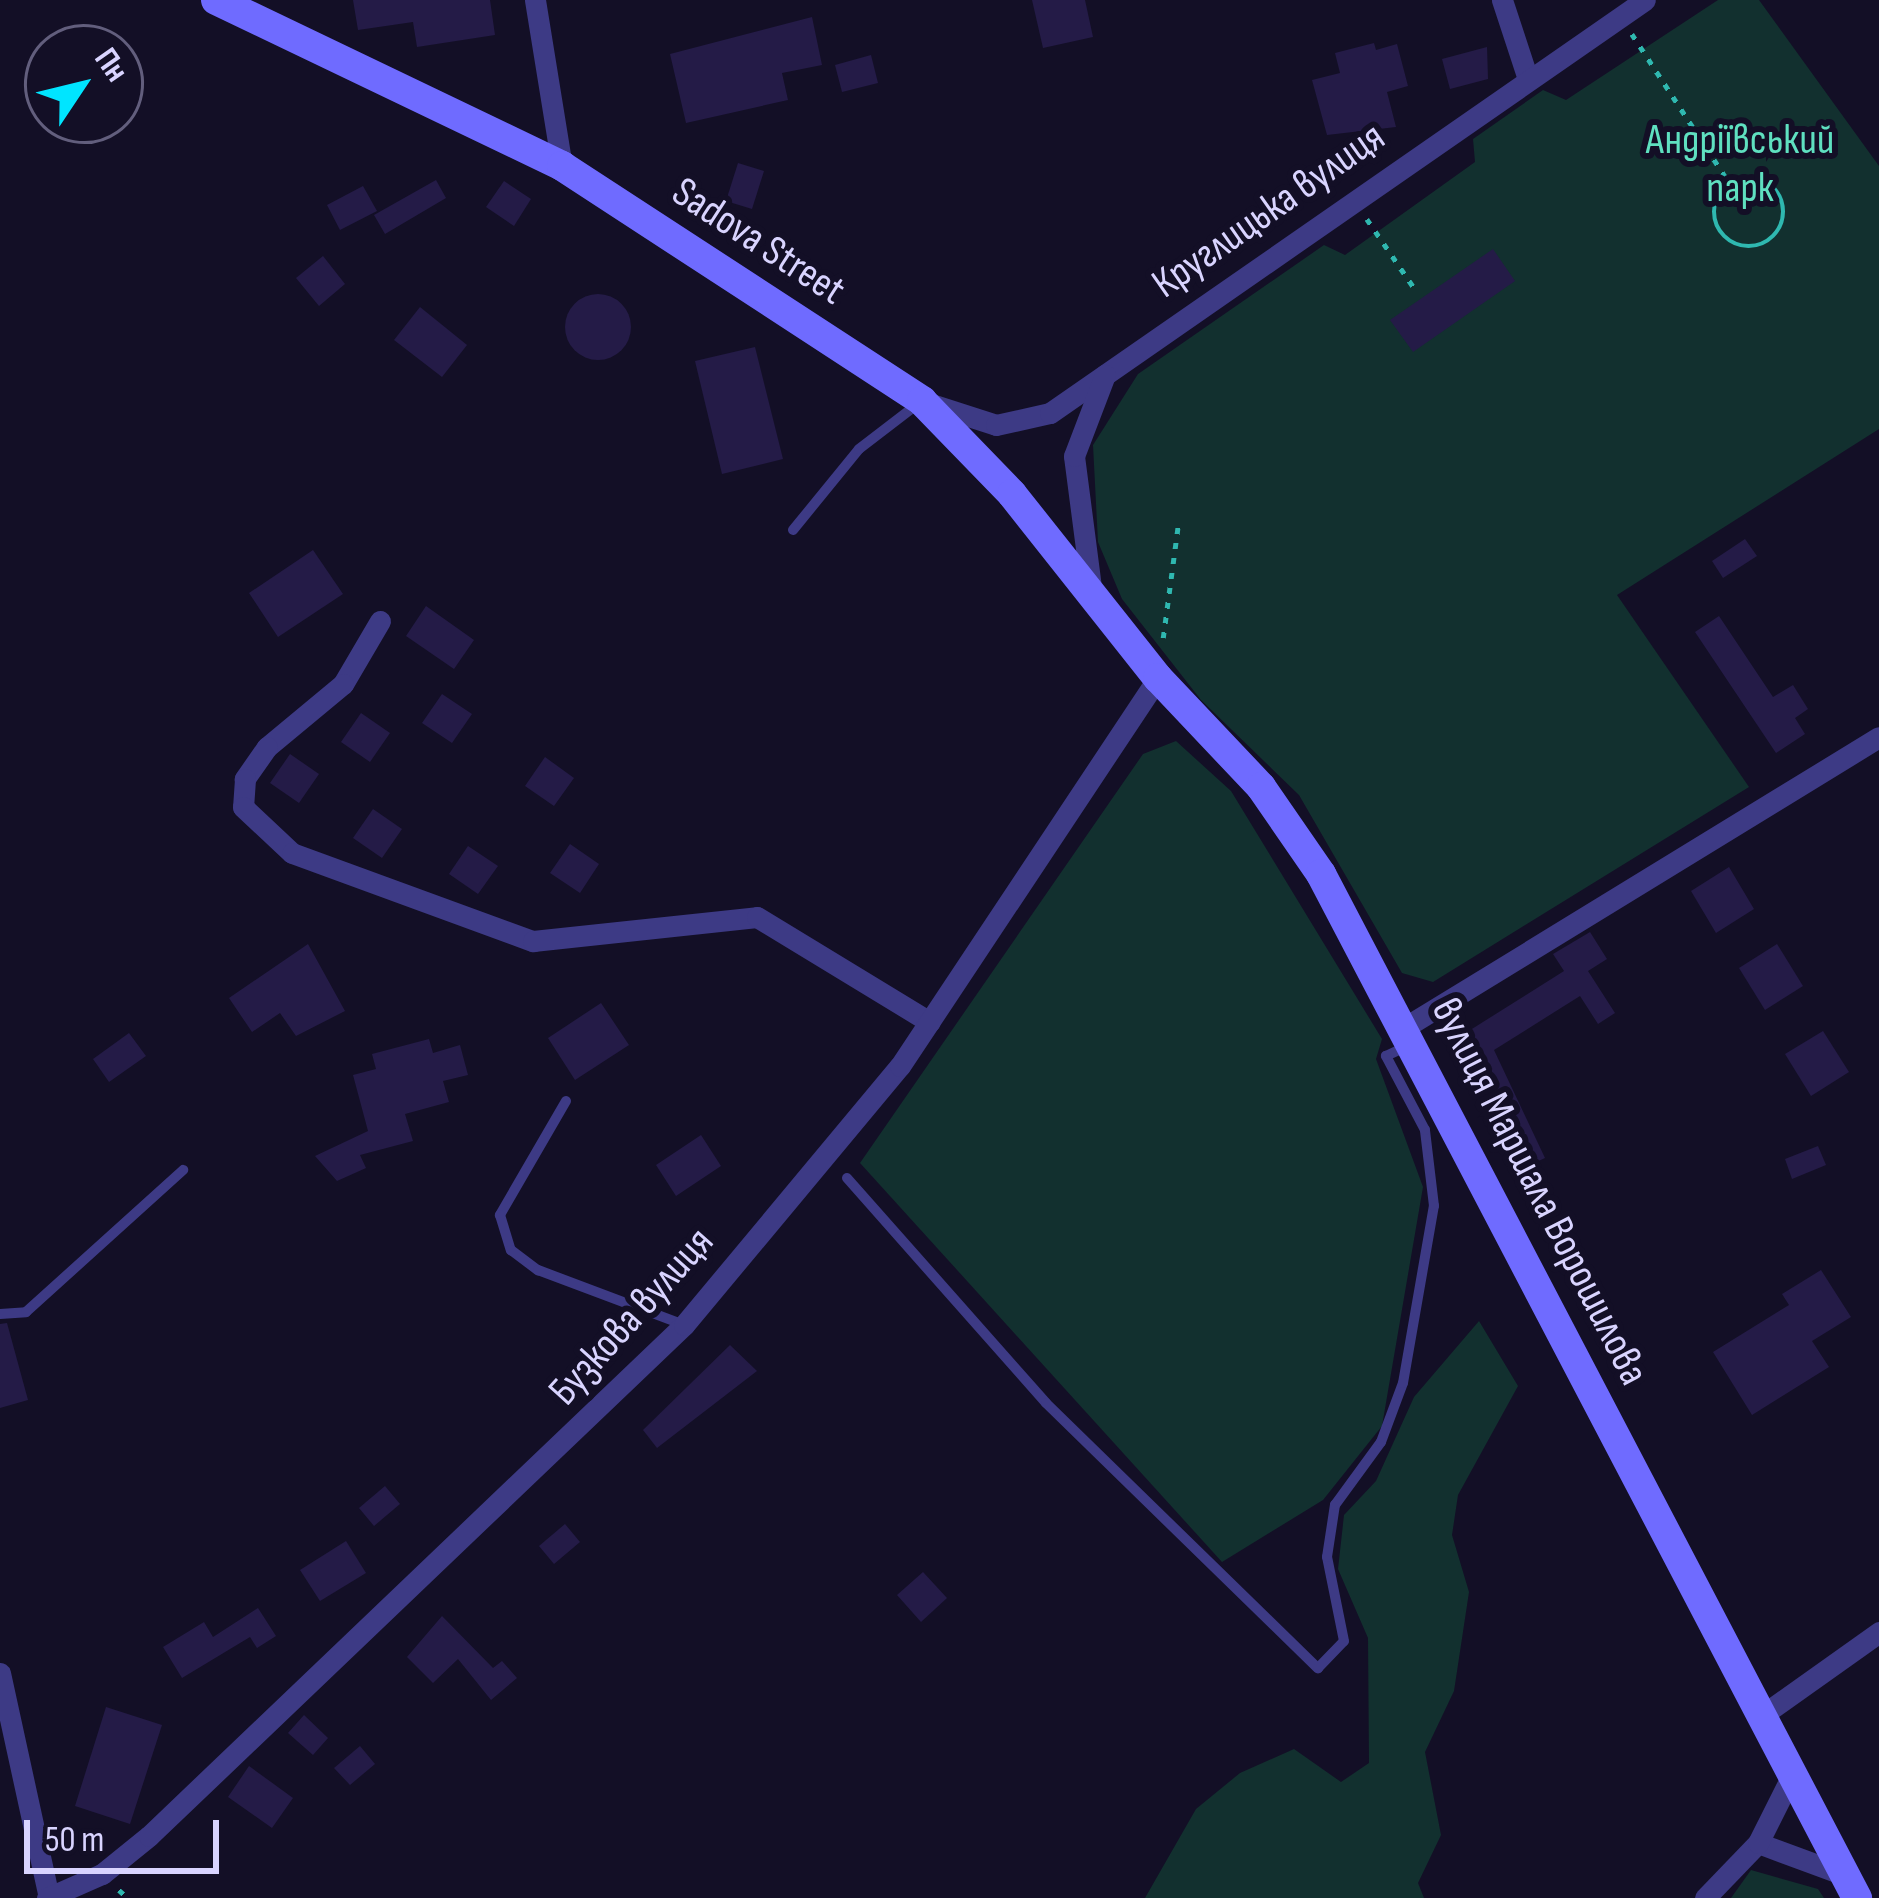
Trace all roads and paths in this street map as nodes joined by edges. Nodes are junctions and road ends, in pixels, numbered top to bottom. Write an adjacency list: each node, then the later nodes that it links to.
1 (216, 0): 7 (street, Sadova Street)
2 (535, 0): 7 (street)
3 (1502, 0): 6 (street)
4 (1645, 0): 5 (street, Круглицька вулиця)
5 (1620, 16): 6 (street, Круглицька вулиця); 8 (path)
6 (1527, 76): 9 (street, Круглицька вулиця)
7 (562, 166): 13 (street, Sadova Street)
8 (1730, 184): 8 (path); 10 (path)
9 (1353, 199): 11 (path); 12 (street, Круглицька вулиця)
10 (1744, 205)
11 (1415, 289)
12 (1105, 375): 13 (street, Круглицька вулиця); 16 (street)
13 (922, 401): 15 (lane); 16 (street, Sadova Street)
14 (1178, 525): 18 (path)
15 (793, 530)
16 (1094, 599): 18 (street, Sadova Street)
17 (380, 621): 20 (street)
18 (1158, 678): 20 (street, Бузкова вулиця); 21 (street, вулиця Маршала Ворошилова)
19 (1879, 737): 21 (street)
20 (930, 1022): 26 (street, Бузкова вулиця)
21 (1411, 1034): 24 (lane); 29 (street, вулиця Маршала Ворошилова)
22 (566, 1101): 26 (lane)
23 (183, 1170): 25 (lane)
24 (847, 1178)
25 (0, 1314)
26 (684, 1325): 33 (street, Бузкова вулиця)
27 (1879, 1632): 29 (street)
28 (0, 1672): 33 (street)
29 (1761, 1716): 30 (street, вулиця Маршала Ворошилова)
30 (1789, 1781): 31 (street); 32 (street, вулиця Маршала Ворошилова)
31 (1758, 1843): 32 (street); 34 (street)
32 (1850, 1886): 35 (street)
33 (47, 1896)
34 (1705, 1898)
35 (1871, 1898)

